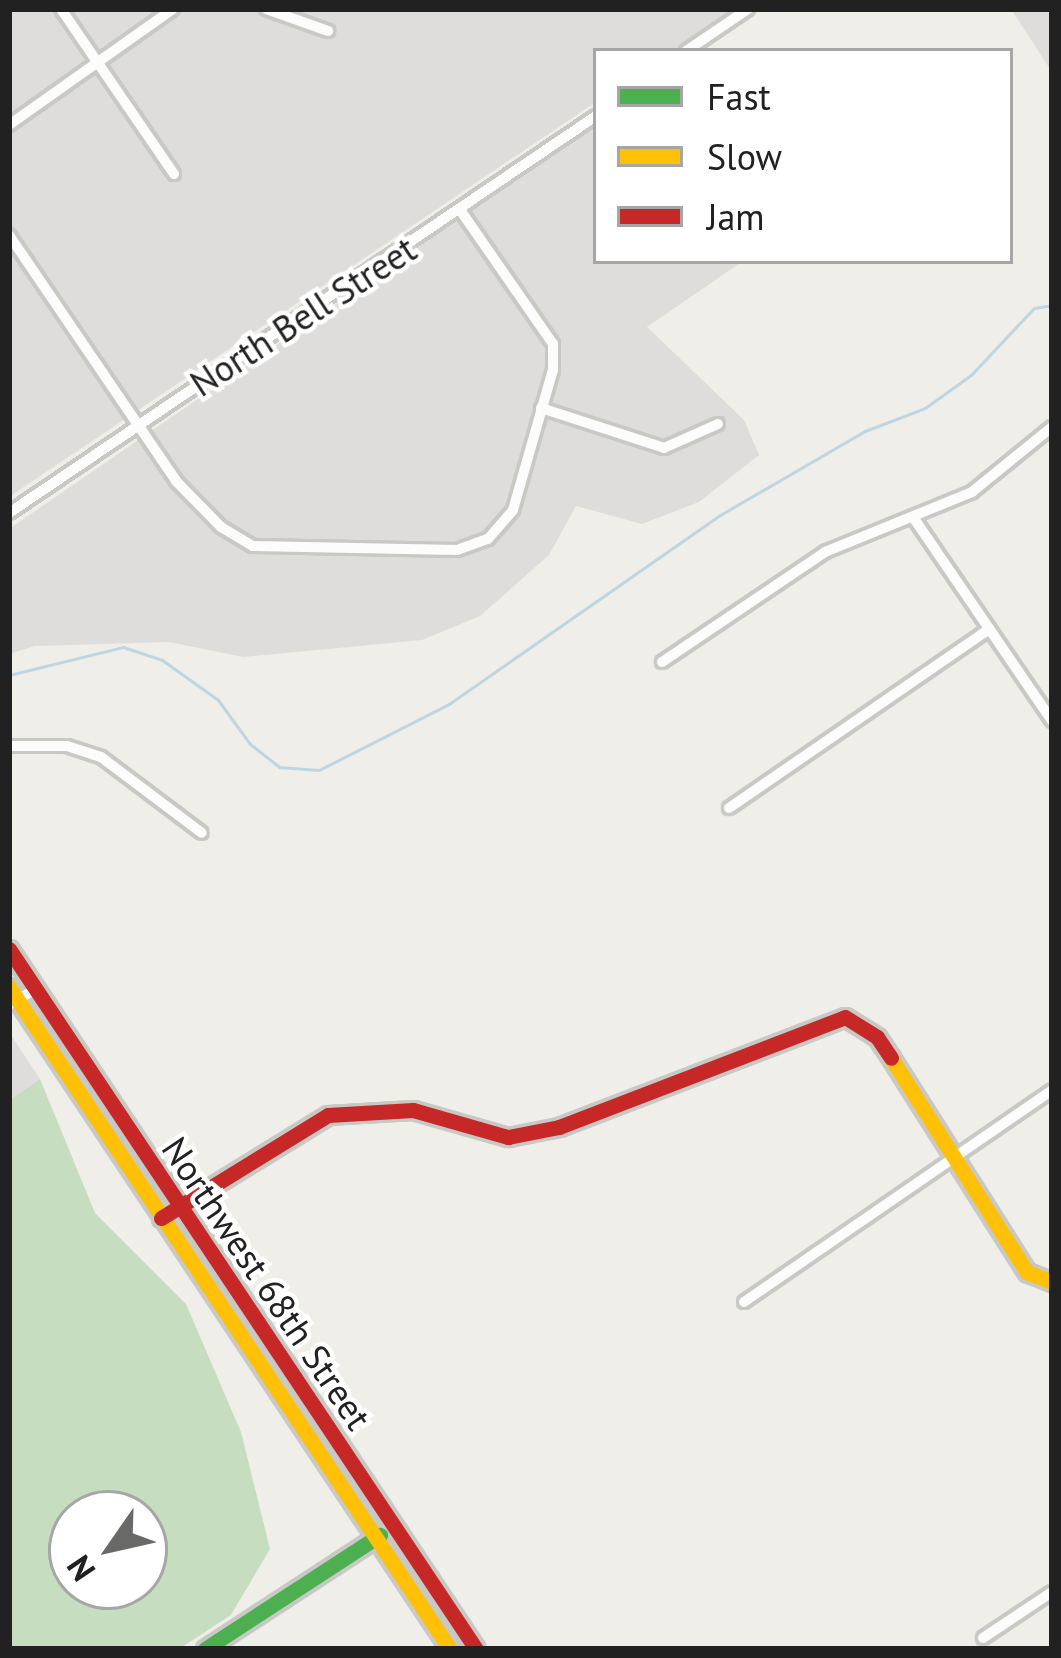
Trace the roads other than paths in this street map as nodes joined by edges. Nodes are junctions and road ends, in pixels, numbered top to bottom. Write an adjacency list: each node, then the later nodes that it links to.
1 (61, 9): 7 (street)
2 (173, 9): 7 (street)
3 (266, 9): 5 (street)
4 (748, 9): 6 (street)
5 (328, 31)
6 (690, 48)
7 (98, 65): 9 (street); 10 (street)
8 (593, 118): 11 (street, North Bell Street)
9 (9, 125)
10 (174, 174)
11 (461, 211): 13 (street); 15 (street, North Bell Street)
12 (9, 235): 15 (street)
13 (541, 408): 14 (street); 15 (street)
14 (718, 424)
15 (138, 425): 17 (street, North Bell Street)
16 (1052, 427): 18 (street)
17 (9, 513)
18 (913, 517): 19 (street); 20 (street)
19 (989, 629): 21 (street); 23 (street)
20 (662, 662)
21 (1052, 722)
22 (9, 746): 24 (street)
23 (728, 808)
24 (202, 833)
25 (9, 949): 26 (main road, Northwest 68th Street)
26 (36, 989): 27 (street); 30 (main road, Northwest 68th Street)
27 (12, 998): 31 (main road, Northwest 68th Street)
28 (1052, 1090): 29 (street)
29 (953, 1152): 30 (main road); 32 (main road); 33 (street)
30 (180, 1205): 31 (main road); 34 (main road, Northwest 68th Street)
31 (161, 1218): 35 (main road, Northwest 68th Street)
32 (1052, 1282)
33 (744, 1301)
34 (392, 1527): 35 (main road); 40 (main road, Northwest 68th Street)
35 (375, 1538): 38 (main road); 39 (main road, Northwest 68th Street)
36 (1052, 1592): 37 (street)
37 (983, 1638)
38 (205, 1649)
39 (450, 1649)
40 (476, 1649)

